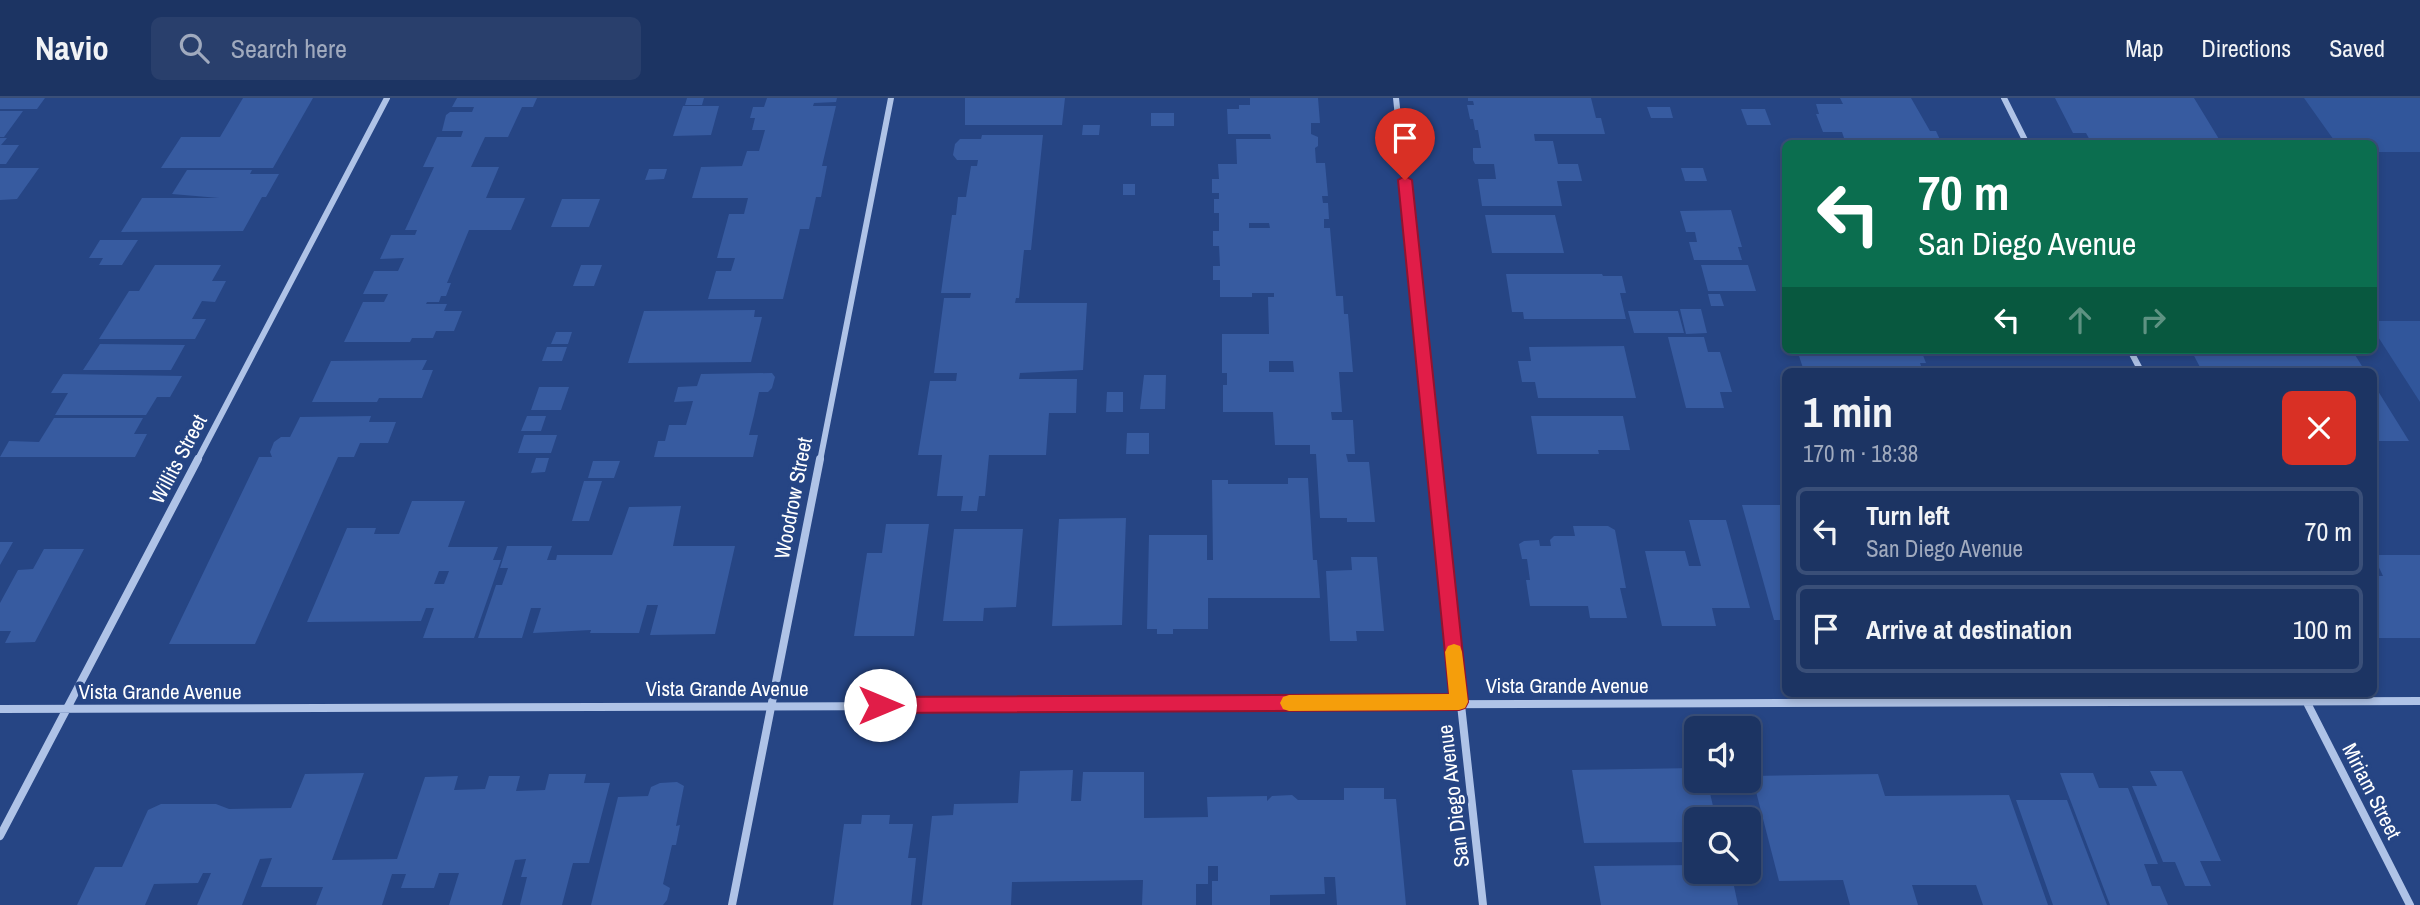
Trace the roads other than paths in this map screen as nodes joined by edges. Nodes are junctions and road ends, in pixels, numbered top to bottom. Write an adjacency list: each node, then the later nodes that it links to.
1 (387, 98): 11 (street, Willits Street)
2 (891, 98): 9 (street, Woodrow Street)
3 (1396, 98): 8 (street, San Diego Avenue)
4 (2004, 98): 5 (street)
5 (2024, 140)
6 (2304, 697): 7 (street, Vista Grande Avenue); 8 (street, Vista Grande Avenue); 15 (street, Miriam Street)
7 (2420, 701)
8 (1459, 702): 9 (street, Vista Grande Avenue); 14 (street, San Diego Avenue)
9 (770, 705): 11 (street, Vista Grande Avenue); 13 (street, Woodrow Street)
10 (0, 709): 11 (street, Vista Grande Avenue)
11 (68, 709): 12 (street, Willits Street)
12 (0, 836)
13 (732, 905)
14 (1483, 905)
15 (2410, 905)

